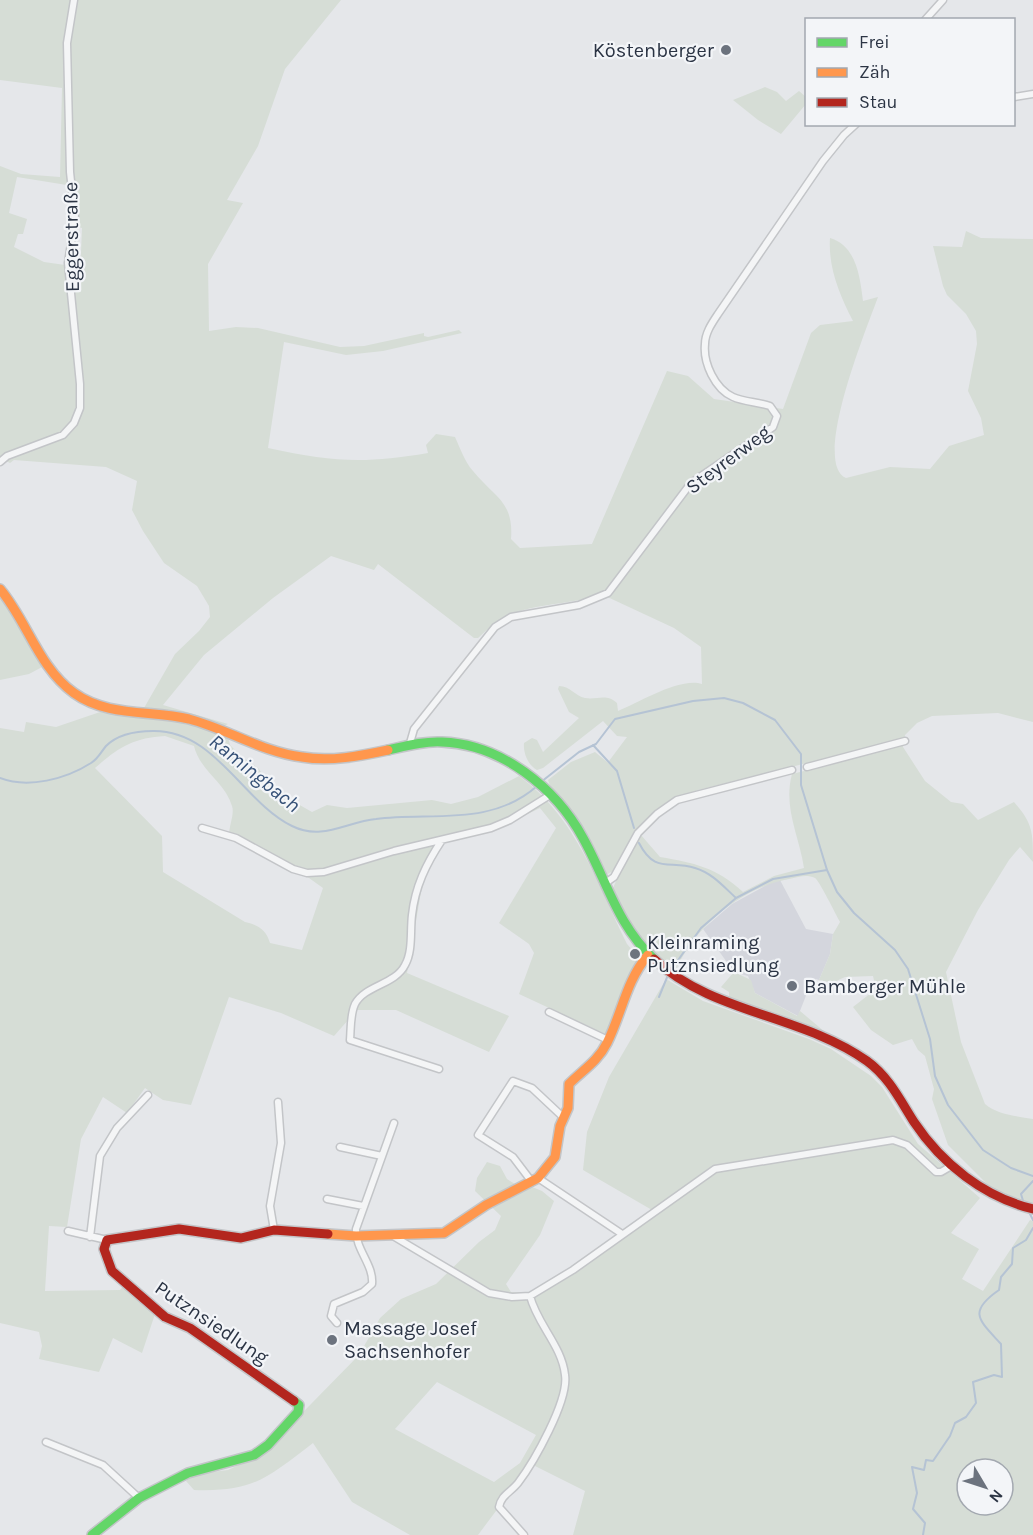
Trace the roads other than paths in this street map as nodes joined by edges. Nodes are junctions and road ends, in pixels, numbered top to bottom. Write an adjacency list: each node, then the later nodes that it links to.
1 (74, 0): 7 (street, Eggerstraße)
2 (942, 0): 3 (street)
3 (927, 18)
4 (1033, 94): 5 (street)
5 (1015, 97)
6 (854, 126): 10 (street, Steyrerweg)
7 (0, 462)
8 (0, 589): 10 (main road)
9 (905, 741): 11 (street)
10 (410, 743): 13 (main road)
11 (807, 767)
12 (792, 770): 16 (street)
13 (549, 793): 15 (street); 16 (main road)
14 (202, 828): 15 (street)
15 (442, 840): 20 (street)
16 (603, 884): 17 (main road)
17 (648, 955): 19 (main road); 27 (main road)
18 (549, 1012): 19 (street)
19 (608, 1040): 23 (main road)
20 (439, 1069)
21 (148, 1095): 37 (street)
22 (278, 1102): 32 (street)
23 (564, 1118): 28 (main road); 28 (street)
24 (394, 1123): 26 (street)
25 (340, 1147): 26 (street)
26 (382, 1156): 30 (street)
27 (953, 1164): 31 (main road); 35 (street)
28 (535, 1180): 34 (main road); 35 (street)
29 (327, 1199): 30 (street)
30 (363, 1206): 36 (street)
31 (1033, 1209)
32 (274, 1230): 36 (main road); 38 (main road)
33 (68, 1231): 37 (street)
34 (390, 1234): 36 (main road); 39 (street)
35 (622, 1234): 39 (street)
36 (356, 1236): 40 (street)
37 (90, 1237): 38 (street)
38 (107, 1240): 42 (main road, Putznsiedlung)
39 (530, 1296): 44 (street)
40 (337, 1323)
41 (46, 1442): 42 (street)
42 (139, 1498): 43 (main road)
43 (93, 1535)
44 (524, 1535)

